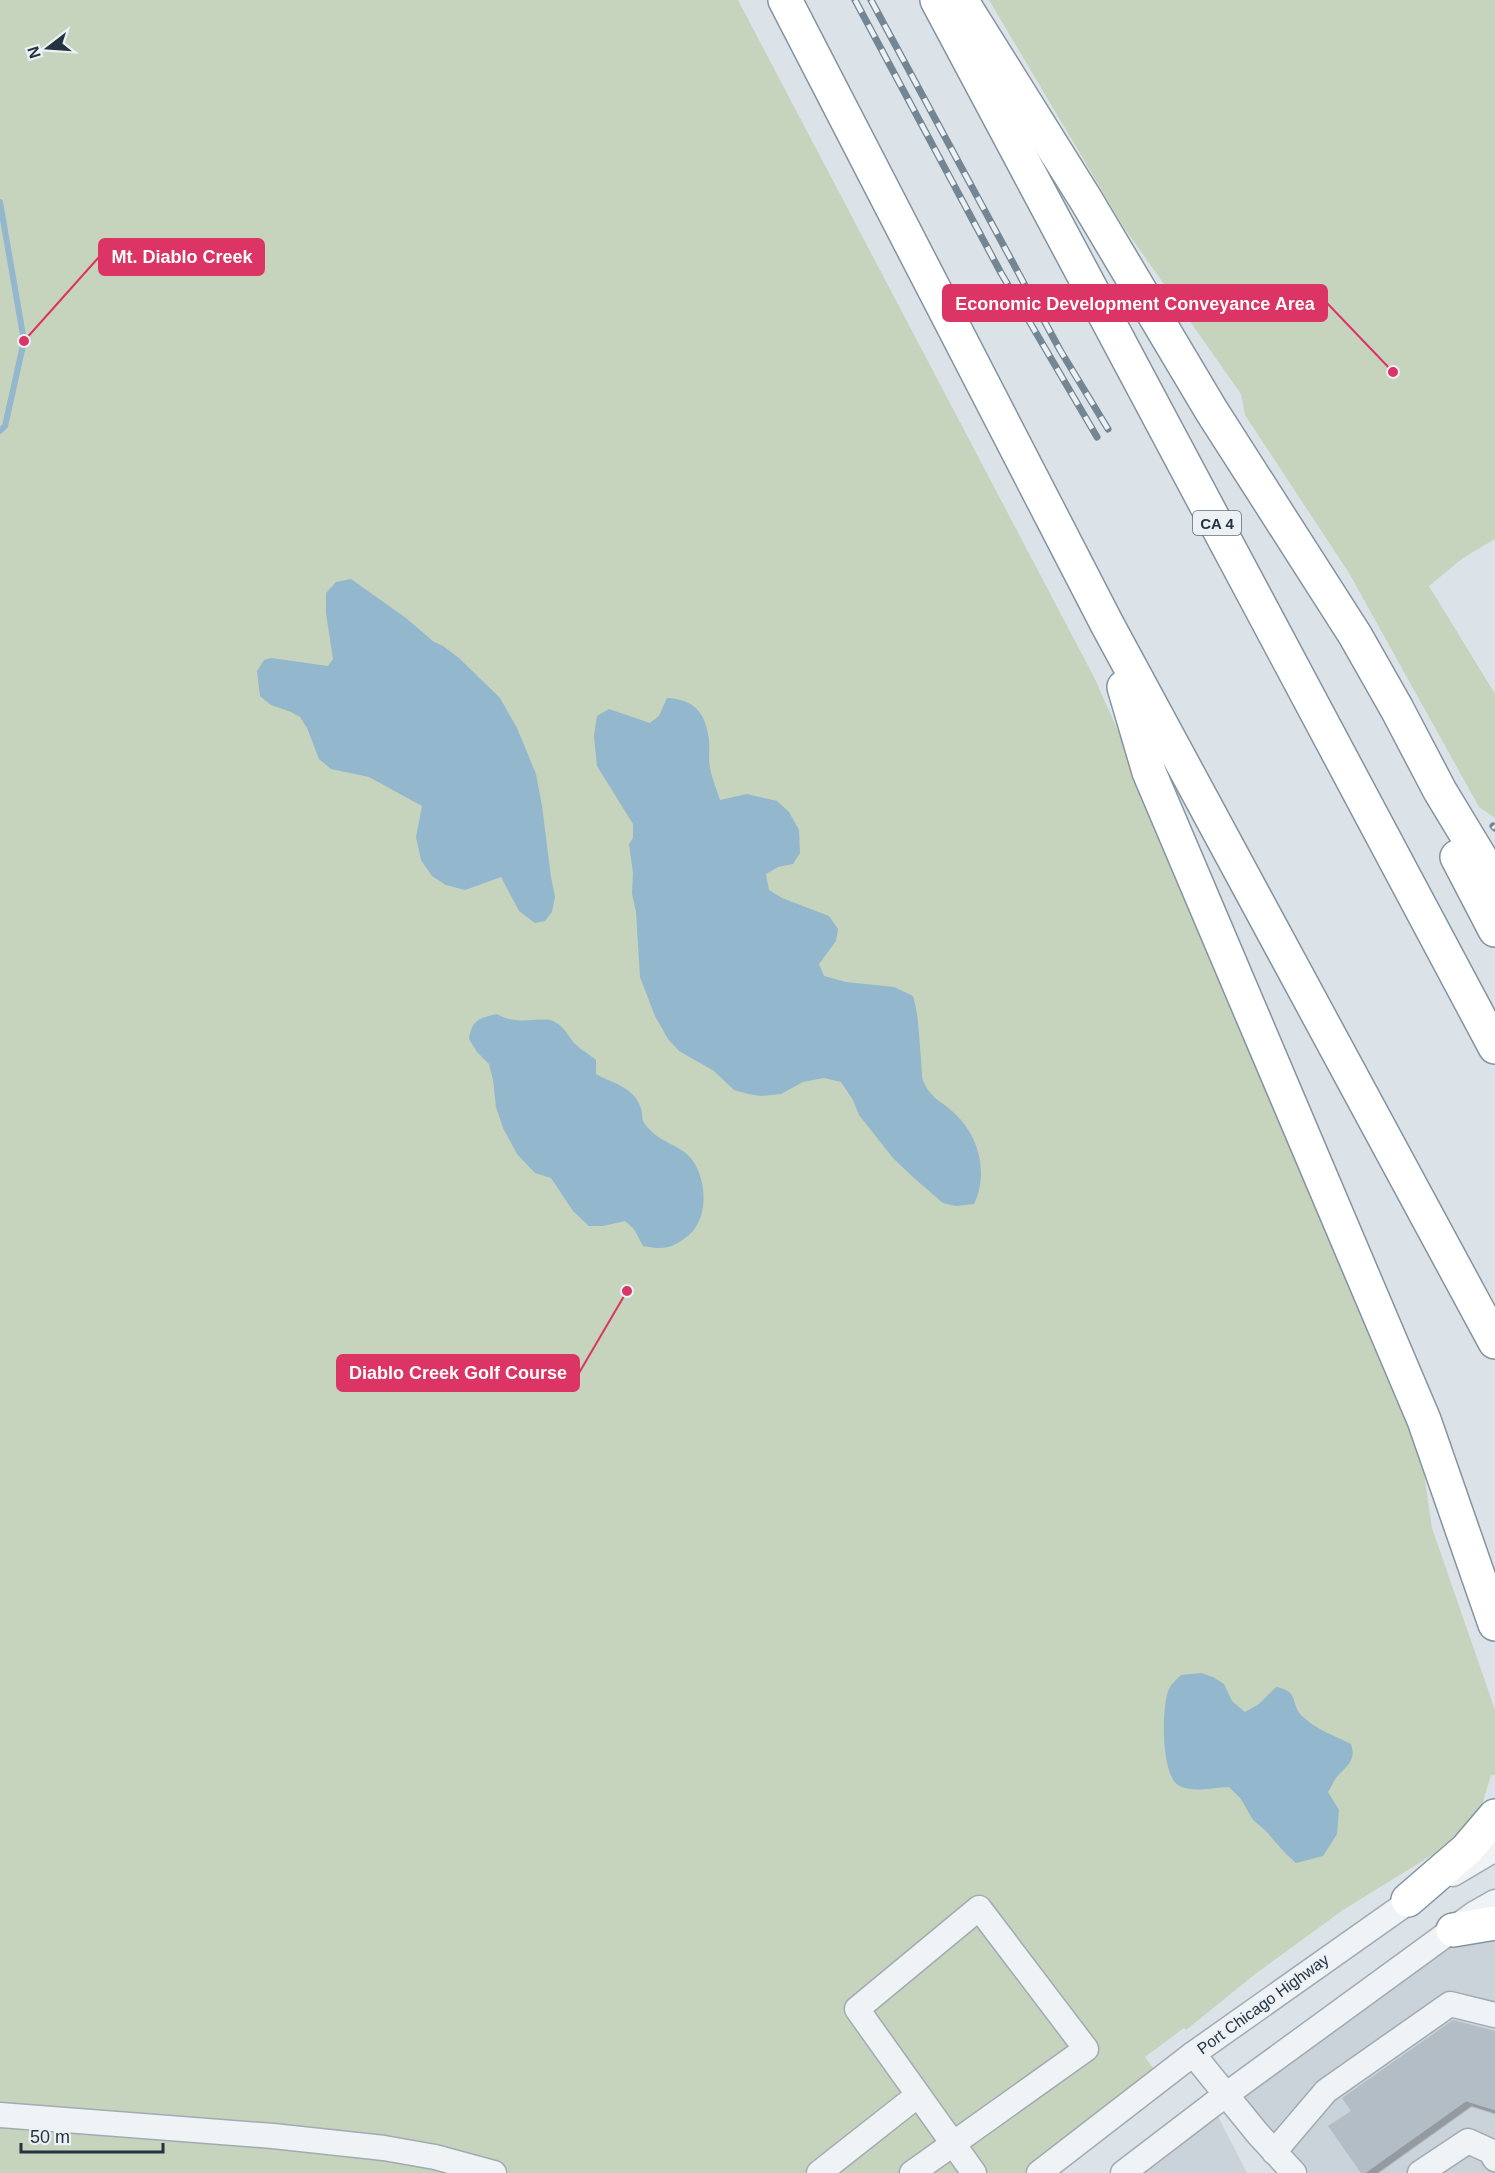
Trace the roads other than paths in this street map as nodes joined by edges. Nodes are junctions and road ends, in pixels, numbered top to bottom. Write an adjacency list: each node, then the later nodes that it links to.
1 (785, 0): 5 (highway)
2 (937, 0): 8 (highway, CA 4)
3 (961, 0): 4 (highway)
4 (1308, 560): 6 (highway); 7 (highway)
5 (1107, 624): 9 (highway); 10 (highway)
6 (1495, 882)
7 (1495, 930)
8 (1495, 1047)
9 (1495, 1342)
10 (1495, 1624)
11 (1495, 1815): 13 (highway)
12 (1495, 1849): 13 (street, Port Chicago Highway)
13 (1408, 1900): 18 (street, Port Chicago Highway)
14 (1495, 1902): 16 (street)
15 (1495, 1923): 16 (highway)
16 (1453, 1930): 19 (street)
17 (1495, 2015): 23 (street)
18 (1193, 2054): 19 (street); 29 (street, Port Chicago Highway)
19 (1227, 2094): 23 (street); 30 (street)
20 (918, 2095): 22 (street); 22 (street); 26 (street)
21 (0, 2115): 25 (street)
22 (952, 2144): 27 (street); 28 (street)
23 (1274, 2152): 31 (street)
24 (1495, 2159): 32 (street)
25 (494, 2173)
26 (819, 2173)
27 (912, 2173)
28 (974, 2173)
29 (1039, 2173)
30 (1123, 2173)
31 (1294, 2173)
32 (1420, 2173)

